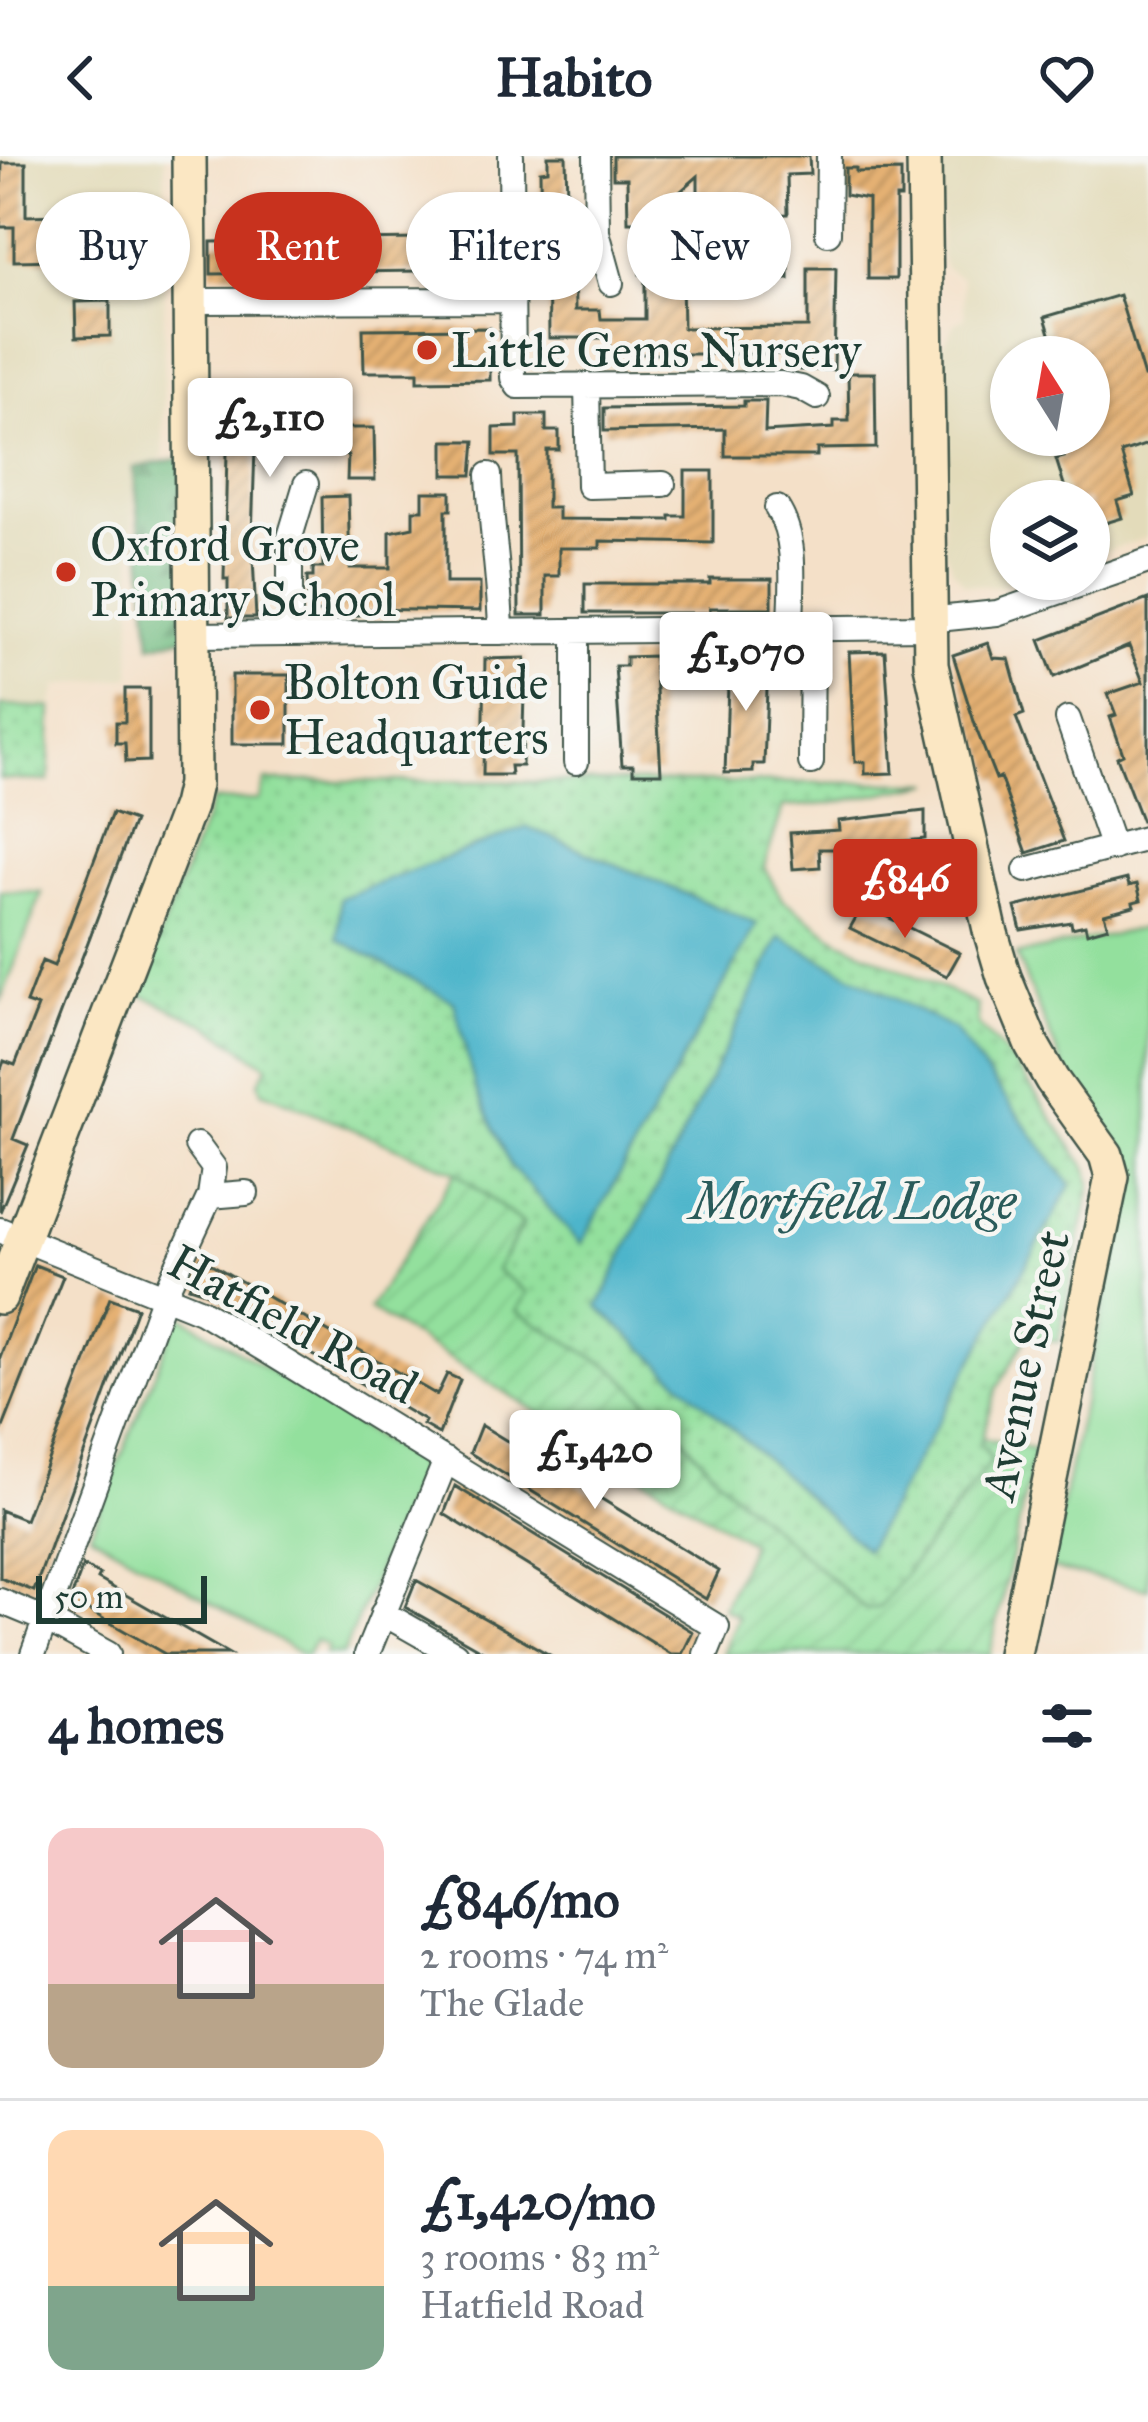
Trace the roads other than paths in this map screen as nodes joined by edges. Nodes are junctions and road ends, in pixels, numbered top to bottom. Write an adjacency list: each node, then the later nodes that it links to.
1 (189, 156): 10 (street)
2 (511, 156): 6 (street)
3 (596, 156): 8 (street)
4 (829, 156): 7 (street)
5 (924, 156): 18 (street, Avenue Street)
6 (512, 192)
7 (828, 233)
8 (611, 283)
9 (513, 300): 10 (street); 11 (street)
10 (192, 302): 23 (street)
11 (587, 386): 12 (street); 15 (street)
12 (818, 397)
13 (489, 476): 21 (street)
14 (306, 484): 22 (street)
15 (663, 484)
16 (777, 508): 19 (street)
17 (1148, 561): 18 (street)
18 (928, 623): 19 (street); 30 (street, Avenue Street)
19 (801, 628): 20 (street); 26 (street)
20 (576, 631): 21 (street); 25 (street)
21 (501, 632): 22 (street)
22 (290, 634): 23 (street)
23 (193, 635): 35 (street)
24 (1067, 719): 28 (street)
25 (575, 762)
26 (810, 762)
27 (1148, 838): 28 (street)
28 (1113, 848): 29 (street)
29 (1027, 870)
30 (978, 877): 31 (street); 47 (street, Avenue Street)
31 (882, 889)
32 (197, 1145): 34 (street)
33 (246, 1193): 34 (street)
34 (210, 1196): 36 (street)
35 (11, 1234): 36 (street, Hatfield Road); 37 (street)
36 (164, 1295): 38 (street, Hatfield Road); 41 (street)
37 (0, 1297)
38 (446, 1460): 40 (street); 46 (street, Hatfield Road)
39 (0, 1601): 41 (street)
40 (383, 1613): 44 (street); 45 (street)
41 (46, 1620): 42 (street); 43 (street)
42 (33, 1654)
43 (108, 1654)
44 (367, 1654)
45 (455, 1654)
46 (706, 1654)
47 (1014, 1654)

